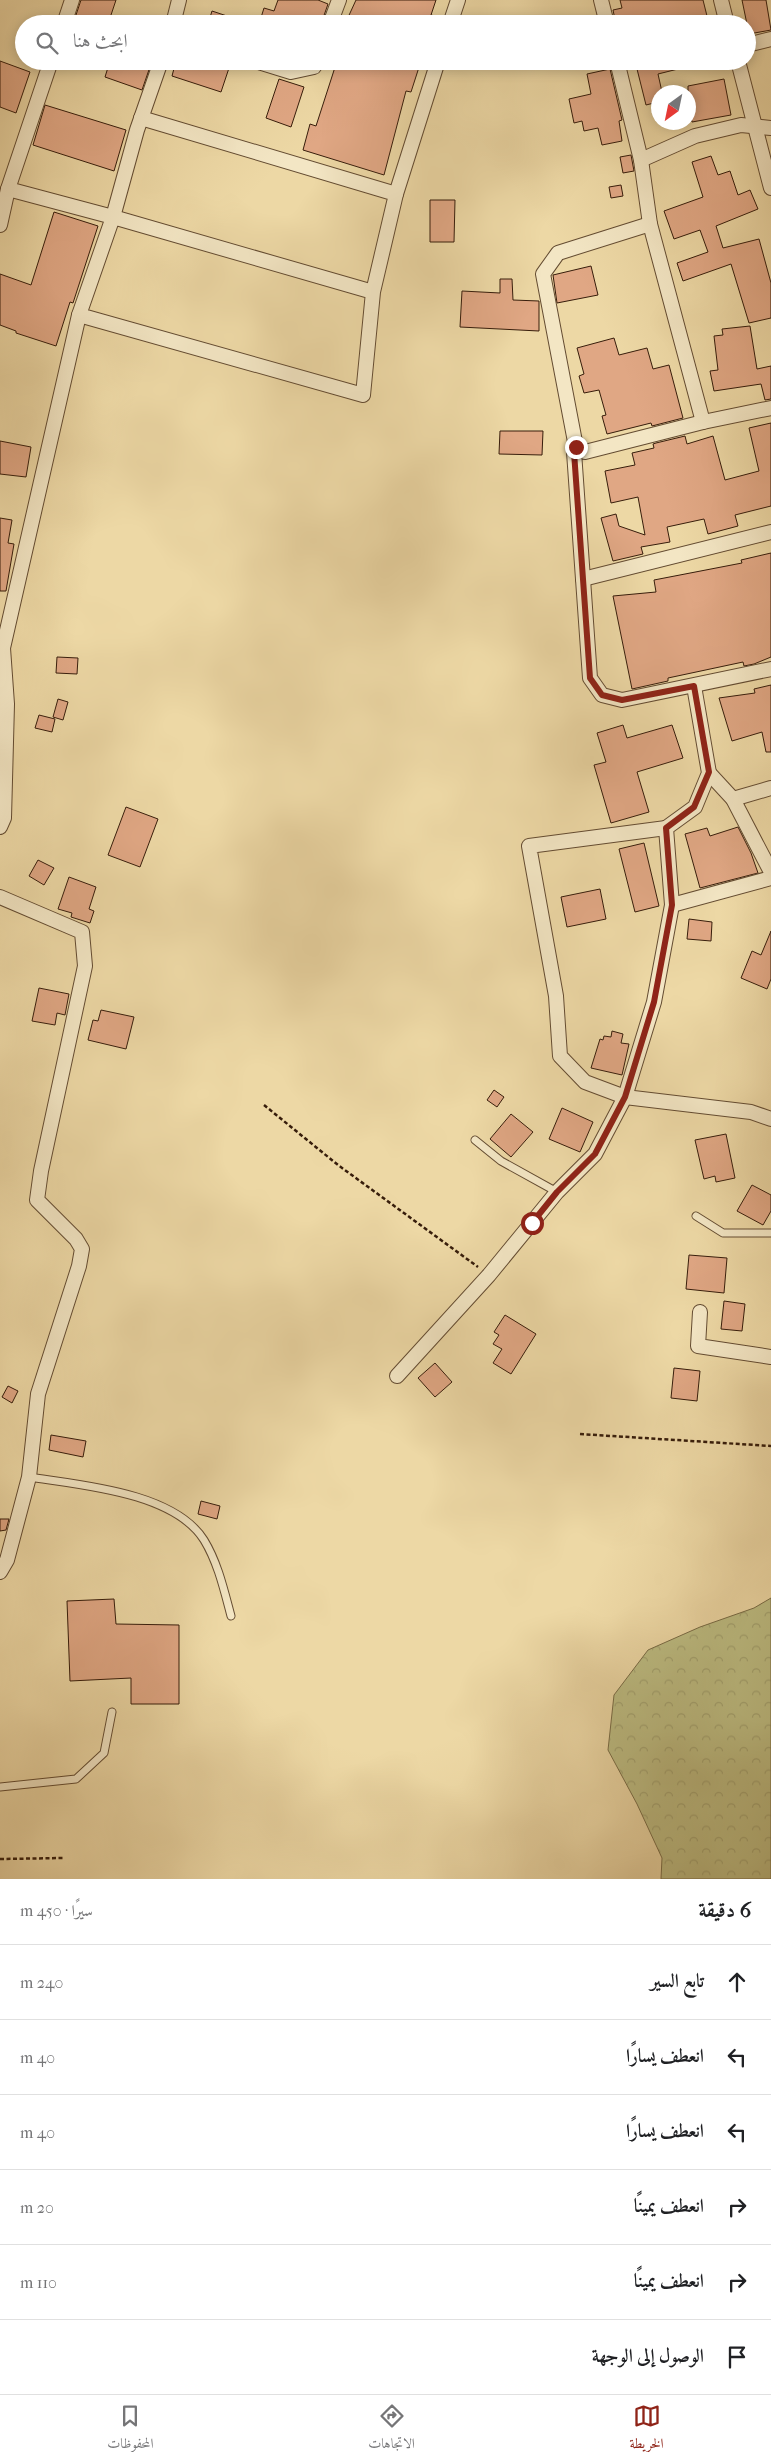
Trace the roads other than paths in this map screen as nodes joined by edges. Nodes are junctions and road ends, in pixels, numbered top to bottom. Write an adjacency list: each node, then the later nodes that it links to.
1 (72, 0): 7 (street)
2 (179, 0): 8 (street)
3 (339, 0): 9 (street)
4 (458, 0): 10 (street)
5 (601, 0): 11 (street)
6 (721, 0): 12 (street)
7 (67, 15)
8 (175, 15)
9 (333, 15)
10 (453, 15)
11 (605, 15)
12 (725, 15)
13 (771, 39): 14 (street)
14 (756, 43)
15 (48, 70): 26 (street)
16 (158, 70): 22 (street)
17 (284, 70): 18 (street)
18 (300, 70)
19 (435, 70): 27 (street)
20 (619, 70): 24 (street)
21 (741, 70): 23 (street)
22 (142, 118): 27 (street); 28 (street)
23 (764, 128): 24 (street); 25 (street)
24 (641, 160): 29 (street)
25 (771, 188)
26 (8, 189): 28 (street); 30 (street)
27 (396, 194): 31 (street)
28 (113, 217): 31 (street); 32 (street)
29 (650, 224): 34 (street); 35 (street)
30 (0, 225)
31 (374, 292): 32 (street)
32 (79, 315): 38 (street)
33 (771, 408): 34 (street)
34 (703, 422): 35 (street)
35 (576, 447): 37 (street)
36 (771, 532): 37 (street)
37 (583, 579): 40 (street)
38 (2, 648): 44 (street)
39 (771, 669): 40 (street)
40 (694, 686): 41 (street)
41 (709, 772): 43 (street); 45 (street)
42 (771, 788): 43 (street)
43 (733, 799): 46 (street)
44 (0, 827)
45 (666, 828): 49 (street); 50 (street)
46 (771, 872)
47 (771, 878): 49 (street)
48 (0, 896): 59 (street)
49 (672, 905): 50 (street)
50 (625, 1097): 51 (street); 53 (street)
51 (771, 1119)
52 (475, 1140): 53 (lane)
53 (557, 1192): 58 (street)
54 (696, 1216): 55 (lane)
55 (771, 1233)
56 (700, 1312): 57 (street)
57 (771, 1357)
58 (397, 1376)
59 (29, 1477): 60 (street); 61 (lane)
60 (0, 1572)
61 (231, 1616)
62 (112, 1712): 63 (lane)
63 (0, 1787)

